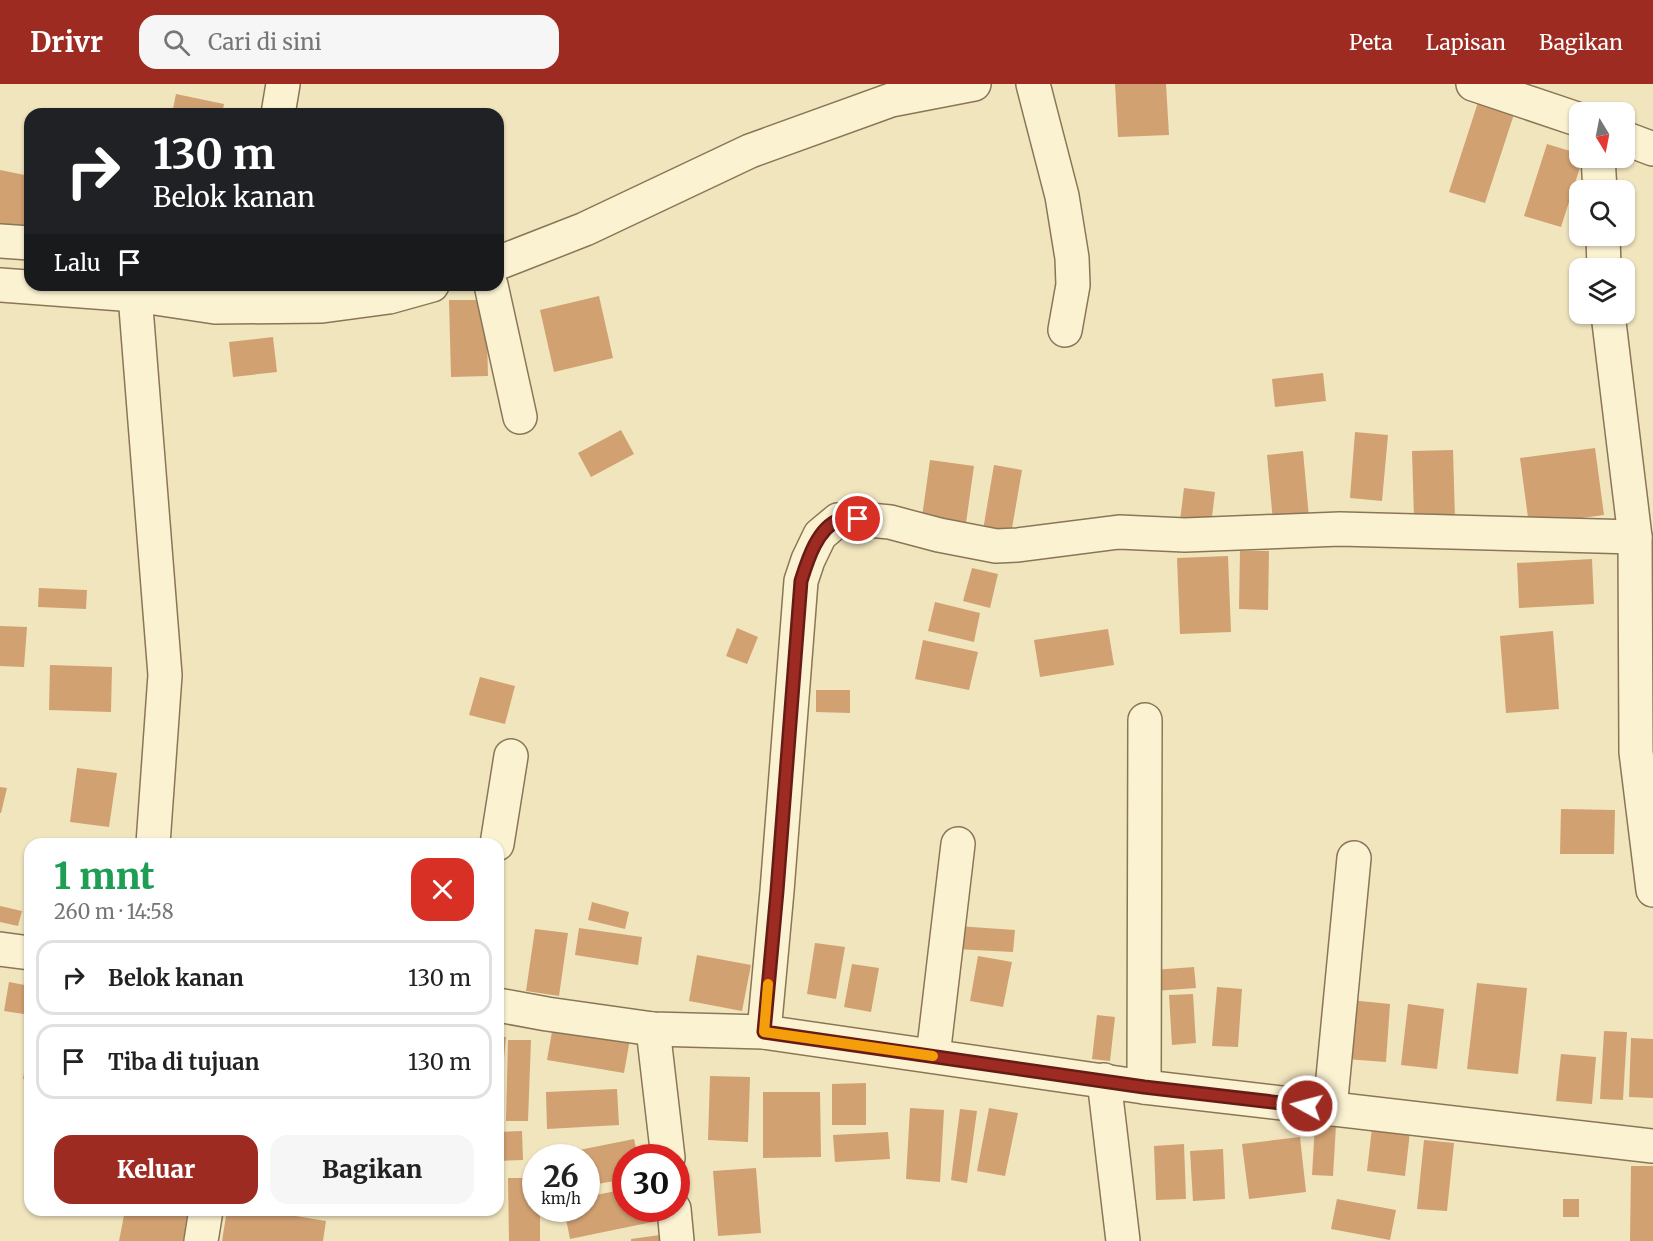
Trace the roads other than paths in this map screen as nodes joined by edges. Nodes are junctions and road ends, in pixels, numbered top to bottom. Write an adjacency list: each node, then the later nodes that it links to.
1 (283, 84): 5 (street)
2 (974, 84): 11 (street)
3 (1033, 84): 20 (street)
4 (1473, 84): 6 (street)
5 (279, 108)
6 (1569, 116)
7 (1635, 142): 8 (street)
8 (1653, 149)
9 (0, 241): 10 (street)
10 (24, 243)
11 (504, 261)
12 (0, 285): 13 (street)
13 (24, 287)
14 (81, 291): 17 (street)
15 (410, 291): 18 (street)
16 (492, 291): 21 (street)
17 (135, 295): 18 (street); 25 (street)
18 (250, 296)
19 (1609, 324): 22 (street)
20 (1065, 330)
21 (520, 417)
22 (1635, 537): 29 (street); 34 (street)
23 (1145, 720): 37 (street)
24 (511, 756): 26 (street)
25 (153, 838)
26 (498, 838)
27 (958, 844): 35 (street)
28 (1354, 858): 38 (street)
29 (1653, 890)
30 (0, 949): 31 (street)
31 (24, 952)
32 (504, 1006): 33 (street)
33 (653, 1029): 34 (street); 39 (street)
34 (764, 1032): 35 (street)
35 (933, 1056): 36 (street)
36 (1104, 1080): 37 (street); 45 (street)
37 (1144, 1087): 38 (street)
38 (1330, 1109): 40 (street)
39 (666, 1144)
40 (1653, 1146)
41 (205, 1216): 43 (street)
42 (675, 1222): 44 (street)
43 (201, 1241)
44 (677, 1241)
45 (1123, 1241)

